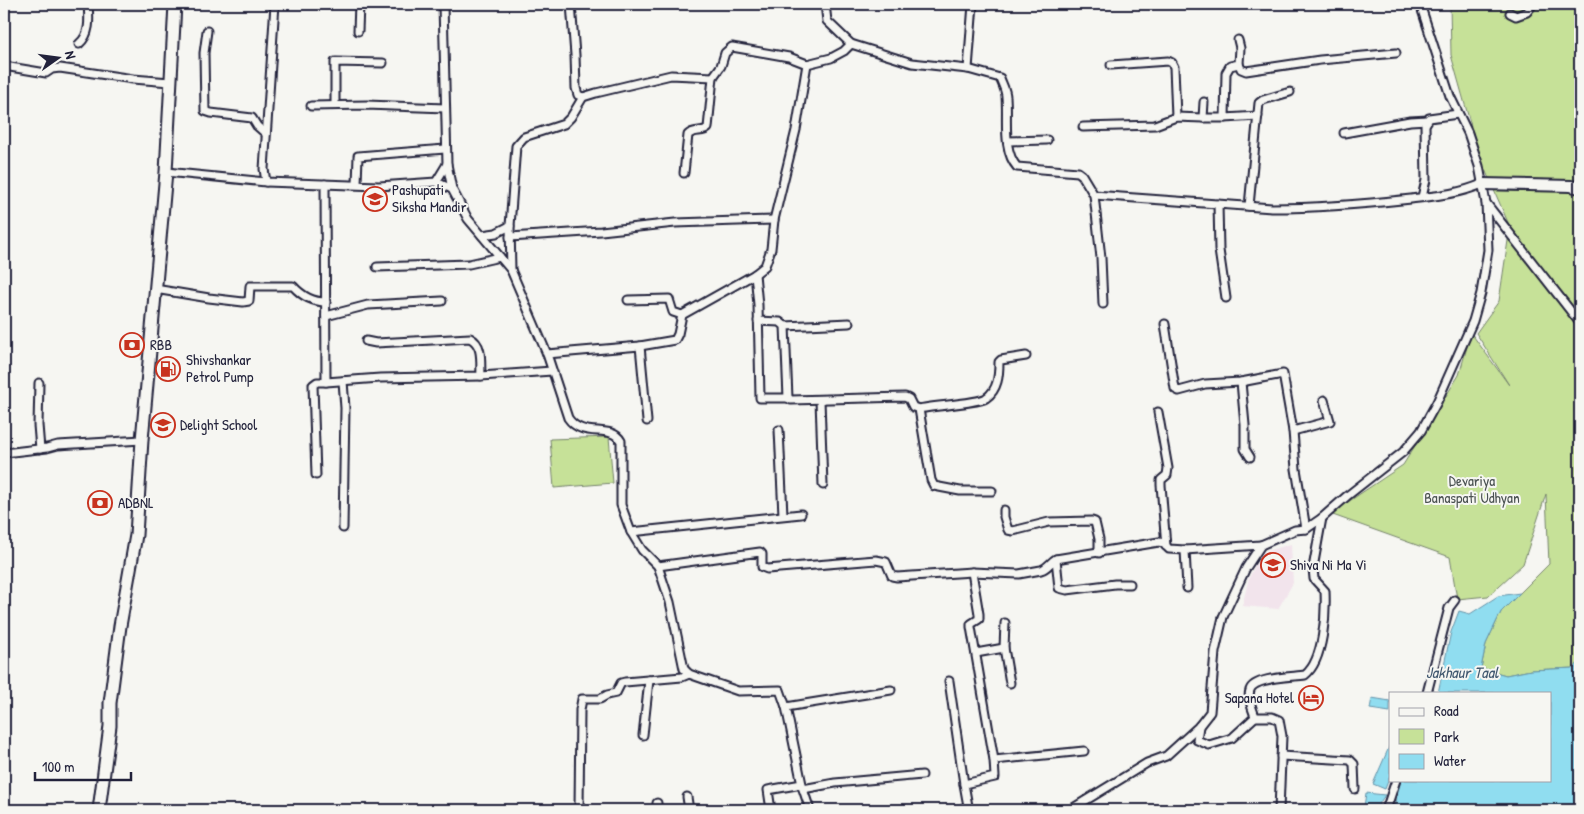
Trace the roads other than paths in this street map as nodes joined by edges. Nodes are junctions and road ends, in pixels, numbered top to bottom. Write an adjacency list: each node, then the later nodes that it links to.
1 (88, 4): 15 (street)
2 (175, 4): 25 (main road)
3 (275, 4): 40 (street)
4 (358, 4): 13 (street)
5 (443, 4): 31 (street)
6 (571, 4): 27 (street)
7 (825, 4): 16 (street)
8 (973, 4): 23 (street)
9 (1420, 4): 32 (street)
10 (1533, 4): 11 (street)
11 (1510, 13)
12 (207, 31): 40 (street)
13 (358, 31)
14 (1238, 40): 20 (street)
15 (79, 44)
16 (851, 44): 19 (street); 23 (street)
17 (1396, 53): 20 (street)
18 (383, 63): 29 (street)
19 (807, 64): 24 (street); 59 (street)
20 (1239, 64): 36 (street)
21 (1111, 65): 34 (street)
22 (4, 66): 25 (street)
23 (968, 69): 42 (street)
24 (713, 77): 27 (street); 46 (street)
25 (170, 82): 45 (main road)
26 (1290, 92): 33 (street)
27 (583, 98): 60 (street)
28 (1204, 102): 35 (street)
29 (335, 105): 30 (street); 31 (street)
30 (311, 106)
31 (445, 108): 43 (street)
32 (1458, 114): 37 (street); 51 (street)
33 (1258, 116): 36 (street); 58 (street)
34 (1176, 117): 35 (street); 38 (street)
35 (1203, 118): 36 (street)
36 (1225, 118)
37 (1428, 120): 39 (street); 55 (street)
38 (1083, 127)
39 (1344, 133)
40 (266, 134): 47 (street)
41 (1047, 140): 42 (street)
42 (1008, 142): 54 (street)
43 (445, 149): 44 (street); 50 (street)
44 (446, 164): 48 (street); 53 (street)
45 (166, 172): 47 (street); 67 (main road)
46 (684, 173)
47 (266, 182): 49 (street)
48 (436, 182): 50 (street); 53 (street)
49 (325, 184): 50 (street); 71 (street)
50 (357, 184)
51 (1482, 184): 52 (street); 55 (street); 56 (street)
52 (1580, 188)
53 (452, 189): 61 (street)
54 (1094, 195): 57 (street); 72 (street)
55 (1422, 197): 58 (street)
56 (1486, 203): 77 (street); 108 (street)
57 (1218, 204): 58 (street); 68 (street)
58 (1249, 206)
59 (774, 220): 62 (street); 66 (street)
60 (510, 226): 61 (street); 62 (street)
61 (482, 235): 63 (street)
62 (510, 237): 65 (street)
63 (500, 257): 64 (street); 65 (street)
64 (377, 267)
65 (511, 270): 82 (street)
66 (755, 274): 73 (street); 75 (street)
67 (155, 289): 71 (street); 98 (main road)
68 (1226, 298)
69 (628, 300): 73 (street)
70 (442, 301): 74 (street)
71 (326, 302): 74 (street)
72 (1103, 304)
73 (682, 315): 81 (street)
74 (326, 316): 87 (street)
75 (758, 321): 79 (street); 90 (street)
76 (849, 323): 79 (street)
77 (1580, 323)
78 (1165, 324): 88 (street)
79 (785, 326): 90 (street)
80 (366, 342): 85 (street)
81 (640, 346): 82 (street); 95 (street)
82 (547, 354): 84 (street)
83 (1026, 356): 93 (street)
84 (552, 371): 85 (street); 111 (street)
85 (481, 376): 86 (street)
86 (342, 381): 87 (street); 109 (street)
87 (326, 382): 102 (street)
88 (1241, 382): 97 (street); 101 (street)
89 (39, 383): 99 (street)
90 (788, 398): 91 (street)
91 (820, 400): 93 (street); 103 (street)
92 (1324, 400): 97 (street)
93 (919, 409): 104 (street)
94 (1158, 412): 113 (street)
95 (647, 421)
96 (779, 430): 107 (street)
97 (1293, 431): 110 (street)
98 (142, 440): 99 (street); 144 (main road)
99 (40, 449): 100 (street)
100 (4, 453)
101 (1250, 457)
102 (316, 475)
103 (823, 485)
104 (992, 491)
105 (1004, 510): 115 (street)
106 (801, 514): 107 (street)
107 (783, 515): 111 (street)
108 (1322, 518): 110 (street); 132 (street)
109 (343, 528)
110 (1306, 529): 112 (street)
111 (631, 532): 117 (street)
112 (1261, 545): 114 (street); 133 (street)
113 (1166, 546): 114 (street); 115 (street)
114 (1185, 550): 120 (street)
115 (1099, 553): 116 (street)
116 (1056, 559): 118 (street); 119 (street)
117 (658, 566): 118 (street); 125 (street)
118 (972, 572): 124 (street)
119 (1130, 584)
120 (1187, 588)
121 (1455, 600): 130 (street)
122 (1005, 623): 123 (street)
123 (1004, 648): 124 (street); 128 (street)
124 (976, 653): 137 (street)
125 (689, 674): 126 (street); 131 (street)
126 (649, 680): 134 (street); 145 (street)
127 (949, 681): 140 (street)
128 (1010, 682)
129 (891, 690): 131 (street)
130 (1427, 692)
131 (786, 707): 141 (street)
132 (1255, 717): 133 (street); 136 (street)
133 (1199, 726): 150 (street)
134 (643, 735)
135 (1084, 751): 137 (street)
136 (1281, 756): 142 (street); 151 (street)
137 (994, 760): 140 (street)
138 (922, 775): 141 (street)
139 (1395, 782): 152 (street)
140 (964, 784): 149 (street)
141 (803, 787): 147 (street); 148 (street)
142 (1355, 789)
143 (687, 796): 146 (street)
144 (99, 810)
145 (579, 810)
146 (689, 810)
147 (771, 810)
148 (810, 810)
149 (960, 810)
150 (1070, 810)
151 (1279, 810)
152 (1386, 810)

